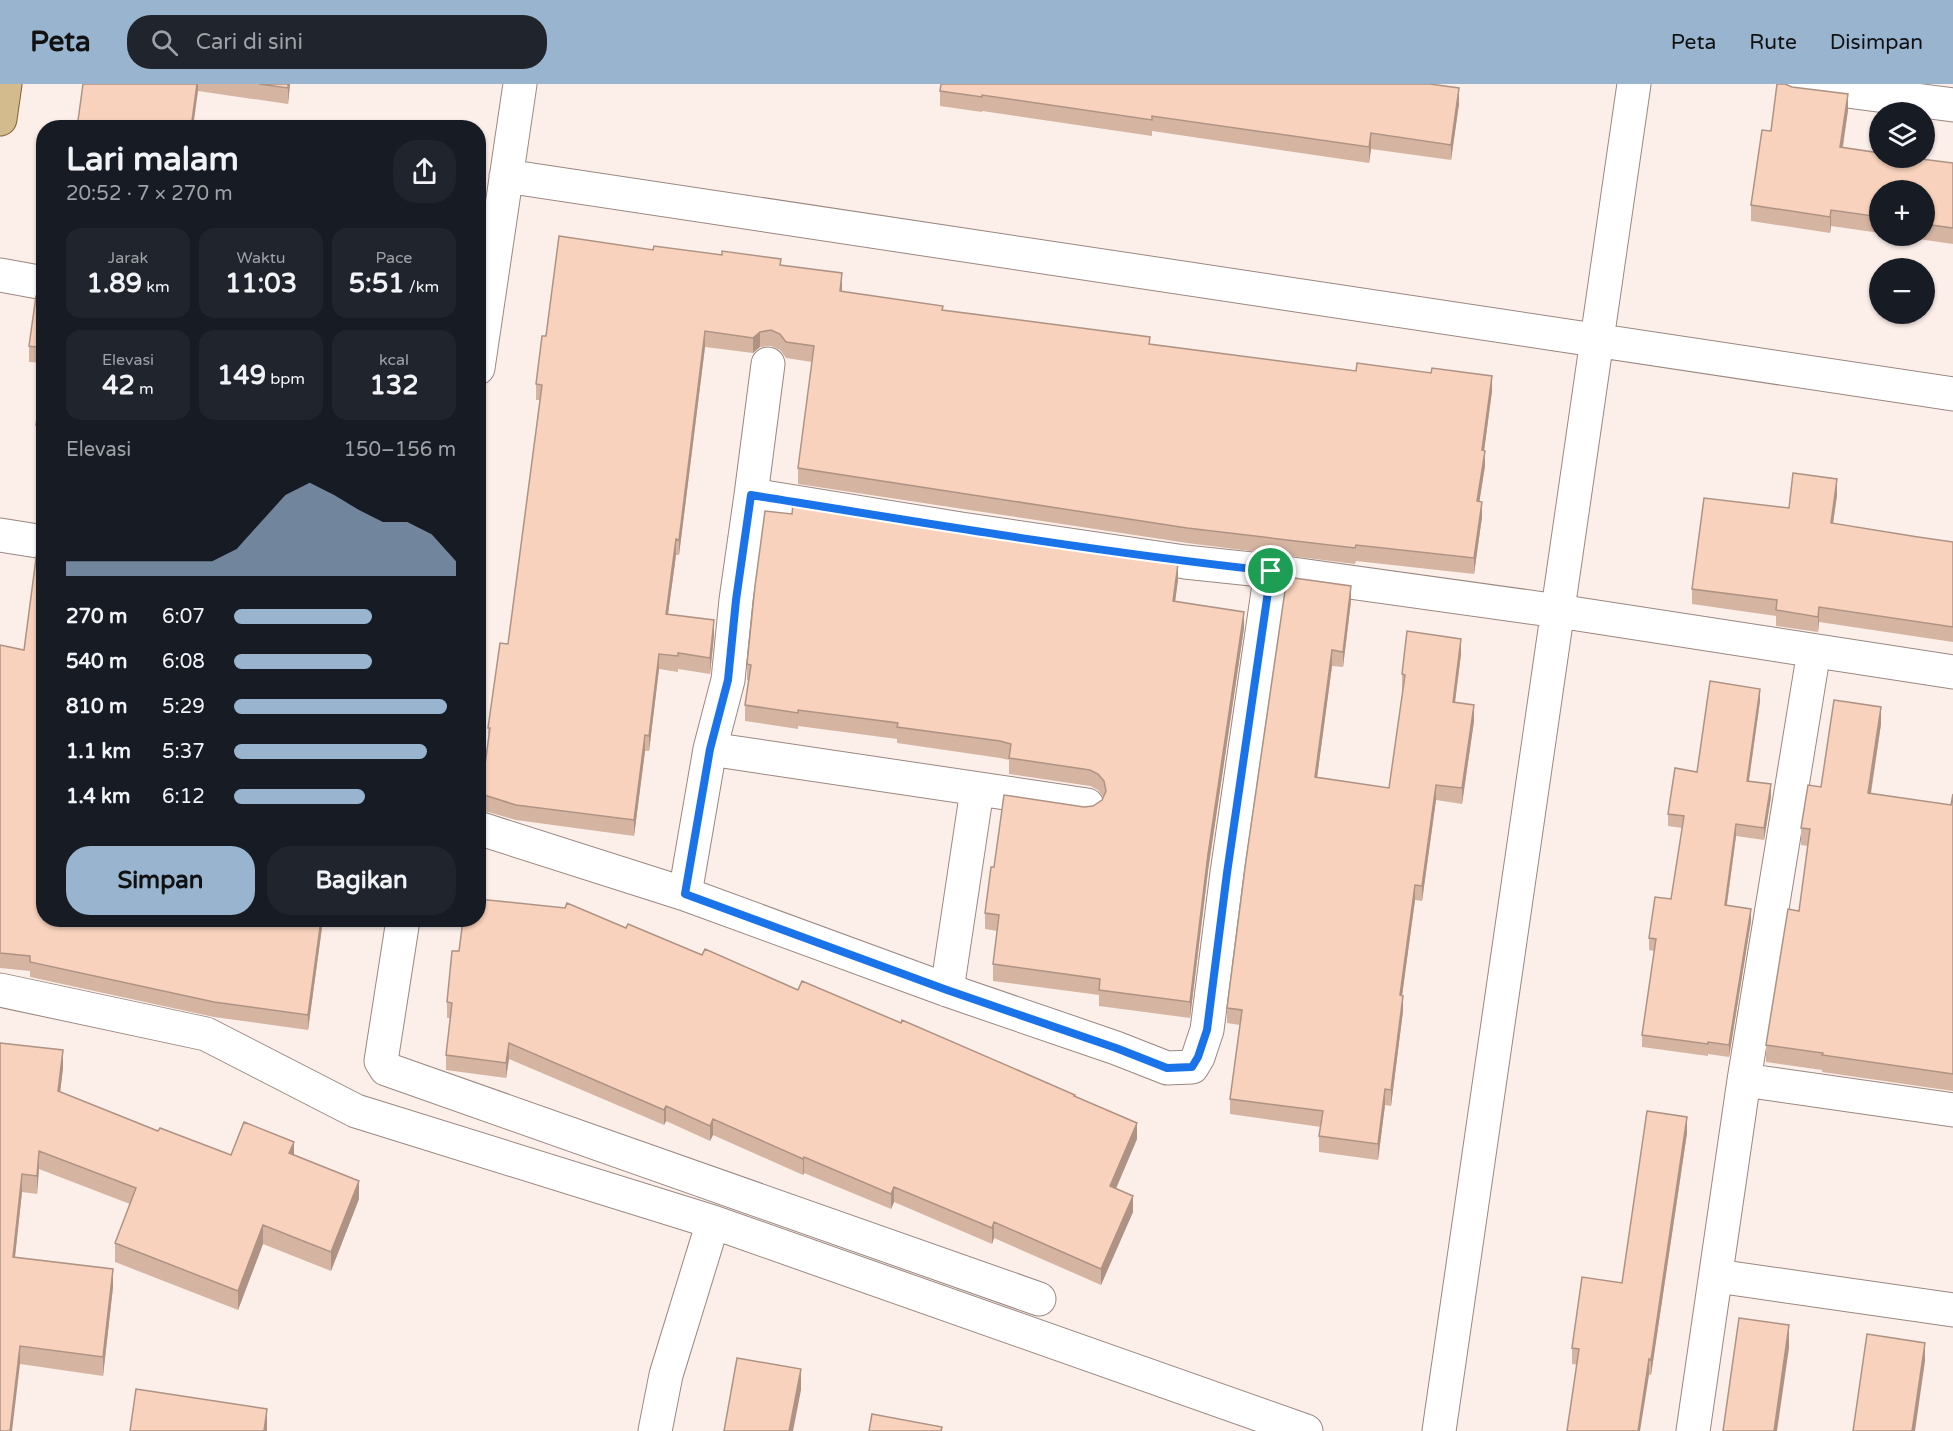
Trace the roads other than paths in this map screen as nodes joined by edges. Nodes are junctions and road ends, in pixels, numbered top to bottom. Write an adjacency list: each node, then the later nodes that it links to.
1 (5, 84): 7 (main road)
2 (520, 84): 8 (street)
3 (1634, 84): 12 (street)
4 (1794, 84): 5 (street)
5 (1909, 92): 6 (street)
6 (1953, 105)
7 (0, 119)
8 (506, 176): 11 (street); 12 (street)
9 (0, 275): 10 (street)
10 (36, 281)
11 (486, 315)
12 (1596, 339): 14 (street); 19 (street)
13 (768, 364): 15 (street)
14 (1953, 394)
15 (751, 495): 18 (street); 22 (street)
16 (0, 535): 17 (street)
17 (36, 541)
18 (1271, 571): 19 (street); 29 (street)
19 (1558, 610): 20 (street); 38 (street)
20 (1814, 651): 21 (street); 30 (street)
21 (1953, 672)
22 (710, 749): 23 (street); 26 (street)
23 (977, 790): 24 (street); 29 (street)
24 (1087, 805)
25 (486, 831): 26 (street)
26 (685, 894): 29 (street)
27 (402, 927): 34 (street)
28 (0, 990): 32 (street)
29 (947, 990)
30 (1744, 1080): 31 (street); 33 (street)
31 (1953, 1110)
32 (713, 1222): 36 (street); 37 (street)
33 (1717, 1276): 35 (street); 39 (street)
34 (1039, 1299)
35 (1953, 1310)
36 (656, 1431)
37 (1306, 1431)
38 (1439, 1431)
39 (1692, 1431)

